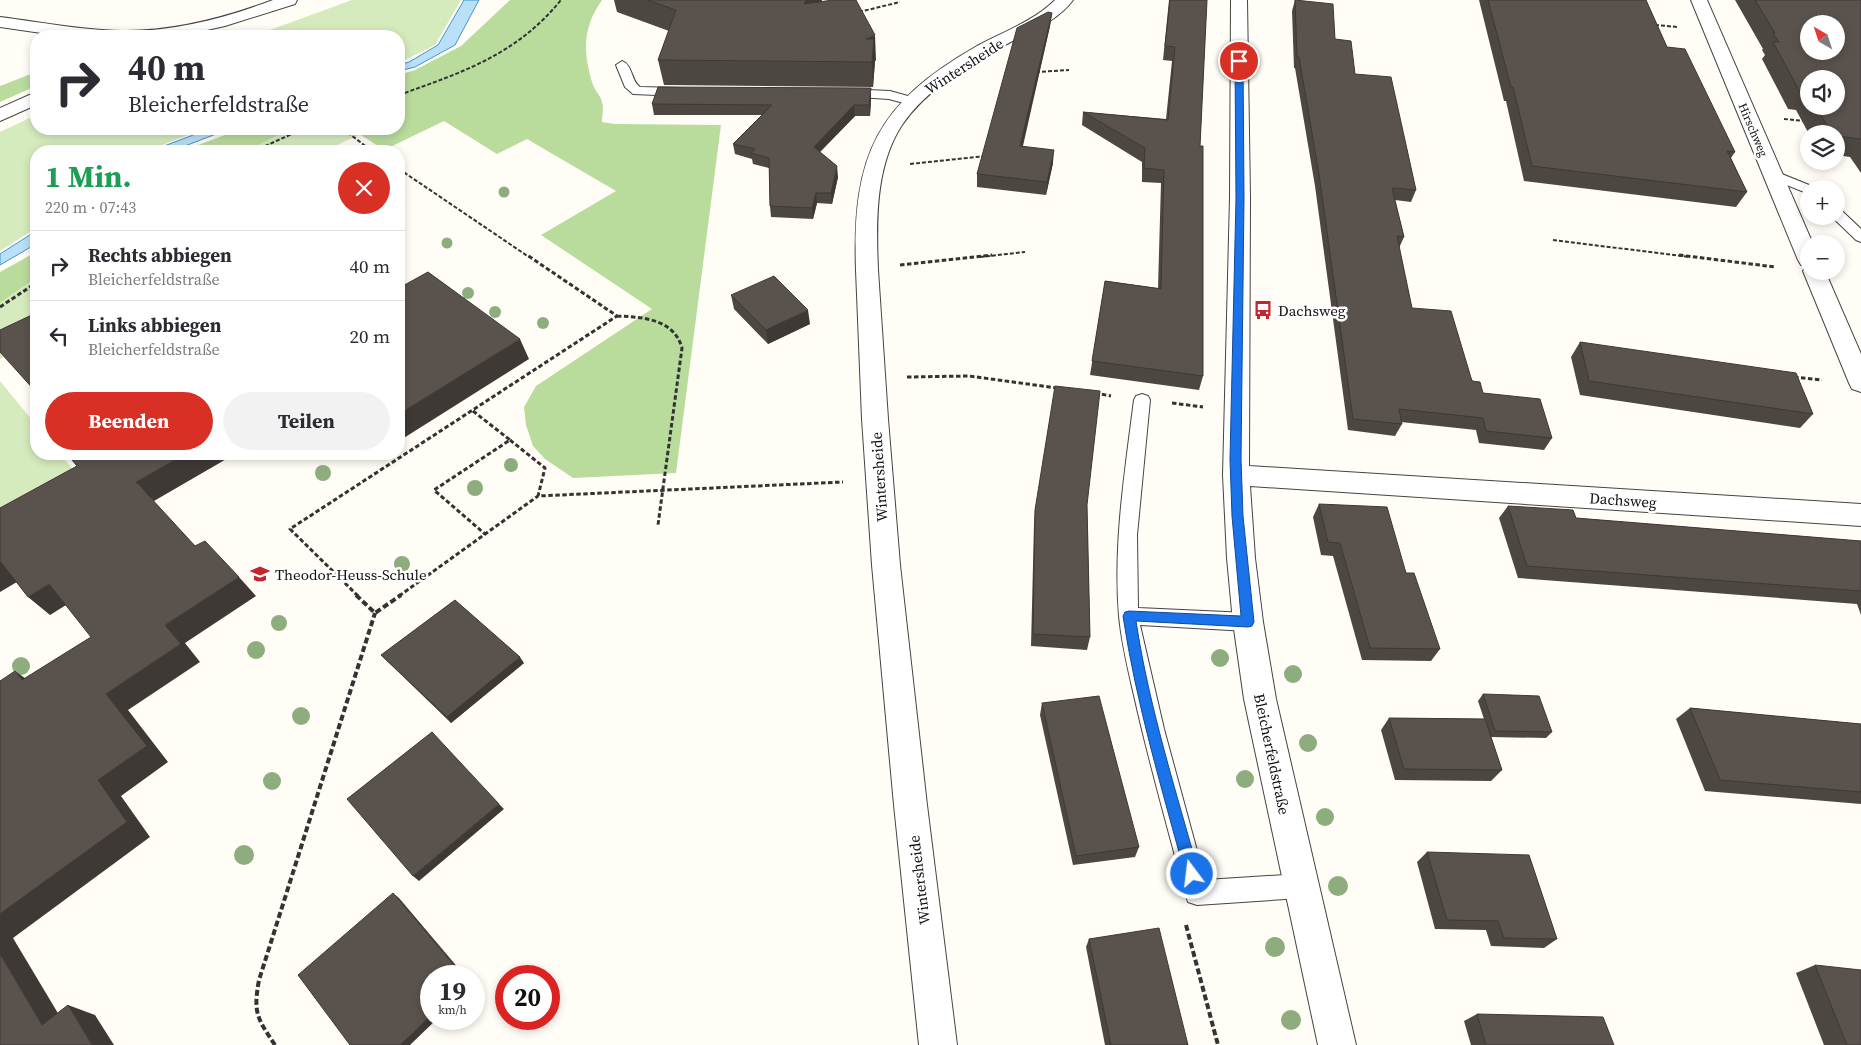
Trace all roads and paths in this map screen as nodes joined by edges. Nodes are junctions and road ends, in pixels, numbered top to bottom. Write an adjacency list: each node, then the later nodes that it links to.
1 (289, 0): 11 (street)
2 (562, 0): 15 (path)
3 (1065, 0): 18 (street, Wintersheide)
4 (1238, 0): 50 (street, Bleicherfeldstraße)
5 (1699, 0): 12 (street, Hirschweg)
6 (900, 2): 7 (path)
7 (859, 12)
8 (0, 22): 10 (street)
9 (1654, 25): 12 (path)
10 (62, 30)
11 (186, 30)
12 (1712, 30): 19 (street, Hirschweg)
13 (622, 65): 14 (lane)
14 (698, 92)
15 (405, 93)
16 (837, 93): 18 (lane)
17 (30, 101): 20 (street)
18 (911, 101): 27 (street, Wintersheide)
19 (1746, 114): 21 (path); 29 (street, Hirschweg)
20 (0, 115)
21 (1813, 122)
22 (290, 135): 24 (path)
23 (352, 135): 25 (path)
24 (267, 145)
25 (364, 145)
26 (987, 156): 27 (path)
27 (877, 167): 37 (street, Wintersheide)
28 (405, 173): 41 (path)
29 (1772, 174): 30 (lane); 33 (street, Hirschweg)
30 (1800, 186)
31 (1845, 222): 32 (lane)
32 (1861, 237)
33 (1800, 239)
34 (1553, 240): 36 (path)
35 (1025, 252): 37 (path)
36 (1779, 267)
37 (867, 268): 44 (street, Wintersheide)
38 (1818, 280): 42 (street)
39 (30, 287): 40 (path)
40 (0, 307)
41 (617, 316): 49 (path); 56 (path)
42 (1859, 373)
43 (1792, 376): 45 (path)
44 (872, 378): 46 (path); 55 (street, Wintersheide)
45 (1831, 381)
46 (1066, 389)
47 (1094, 393): 48 (path)
48 (1142, 400): 50 (path); 62 (lane)
49 (473, 411): 51 (path); 52 (path)
50 (1236, 411): 54 (street, Bleicherfeldstraße)
51 (510, 440): 57 (path); 60 (path)
52 (405, 455)
53 (397, 460): 61 (path)
54 (1236, 475): 58 (street, Dachsweg); 63 (street, Bleicherfeldstraße)
55 (879, 480): 56 (path); 67 (street, Wintersheide)
56 (663, 490): 57 (path); 59 (path)
57 (538, 496): 60 (path)
58 (1861, 515)
59 (658, 525)
60 (485, 534): 61 (path)
61 (375, 612): 66 (path)
62 (1129, 616): 63 (lane); 65 (lane)
63 (1248, 622): 64 (street, Bleicherfeldstraße)
64 (1300, 886): 65 (lane); 69 (street, Bleicherfeldstraße)
65 (1197, 893): 68 (path)
66 (275, 1045)
67 (938, 1045)
68 (1218, 1045)
69 (1337, 1045)

